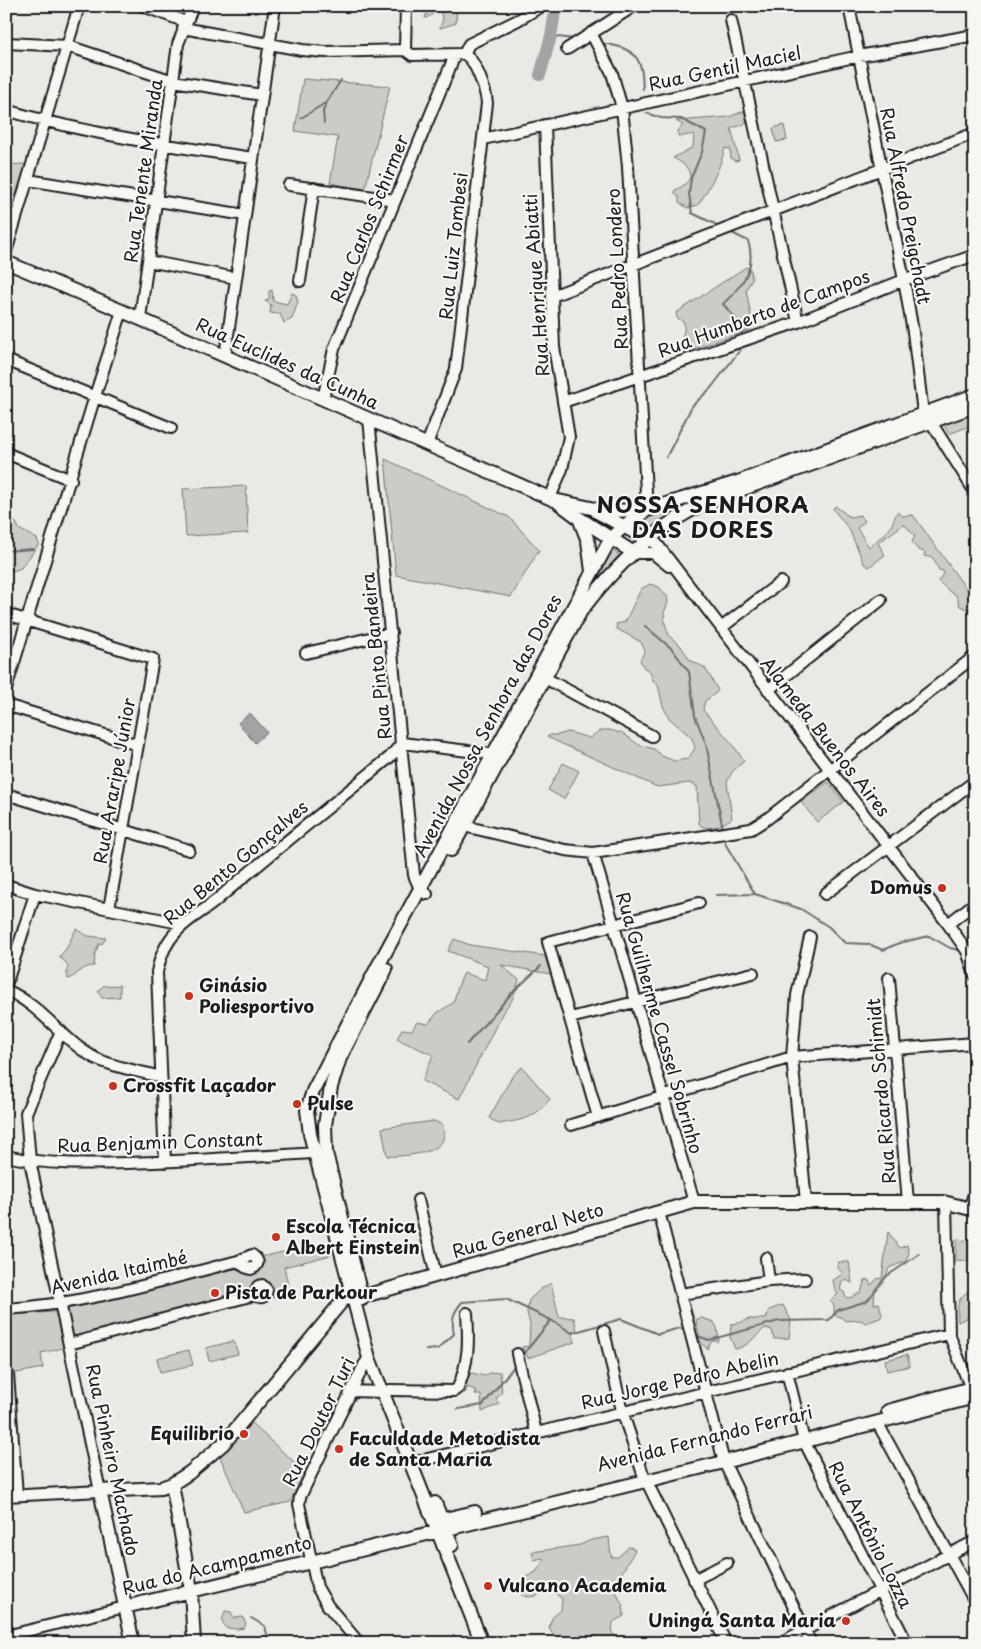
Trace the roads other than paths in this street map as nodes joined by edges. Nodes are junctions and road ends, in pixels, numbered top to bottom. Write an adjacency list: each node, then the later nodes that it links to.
1 (79, 6): 15 (street)
2 (143, 6): 10 (street)
3 (192, 6): 10 (street, Rua Tenente Miranda)
4 (275, 6): 14 (street)
5 (406, 6): 17 (street)
6 (542, 6): 18 (street)
7 (634, 6): 11 (street)
8 (848, 6): 19 (street, Rua Alfredo Preigchadt)
9 (731, 20): 21 (street)
10 (185, 25): 14 (street); 20 (street, Rua Tenente Miranda)
11 (591, 33): 16 (street); 23 (street, Rua Pedro Londero)
12 (975, 35): 19 (street, Rua Gentil Maciel)
13 (6, 43): 15 (street)
14 (269, 44): 17 (street); 22 (street)
15 (68, 46): 20 (street); 25 (street)
16 (567, 49)
17 (405, 50): 18 (street)
18 (459, 54): 28 (street, Rua Luiz Tombesi); 35 (street, Rua Carlos Schirmer)
19 (859, 56): 21 (street, Rua Gentil Maciel); 31 (street, Rua Alfredo Preigchadt)
20 (173, 81): 22 (street); 29 (street, Rua Tenente Miranda)
21 (746, 81): 23 (street, Rua Gentil Maciel); 37 (street)
22 (262, 95): 30 (street)
23 (622, 108): 26 (street, Rua Gentil Maciel); 43 (street, Rua Pedro Londero)
24 (6, 110): 25 (street)
25 (45, 122): 29 (street); 32 (street)
26 (545, 125): 28 (street, Rua Gentil Maciel); 47 (street, Rua Henrique Abiatti)
27 (975, 133): 31 (street)
28 (483, 139): 62 (street, Rua Luiz Tombesi)
29 (164, 146): 30 (street); 36 (street, Rua Tenente Miranda)
30 (253, 158): 38 (street)
31 (882, 168): 37 (street); 45 (street, Rua Alfredo Preigchadt)
32 (28, 180): 36 (street); 39 (street)
33 (289, 185): 34 (street)
34 (314, 188): 35 (street); 46 (street)
35 (395, 200): 56 (street, Rua Carlos Schirmer)
36 (156, 202): 38 (street); 41 (street, Rua Tenente Miranda)
37 (773, 210): 43 (street); 50 (street)
38 (245, 216): 44 (street)
39 (6, 252)
40 (975, 255): 45 (street, Rua Humberto de Campos)
41 (148, 261): 44 (street); 49 (street, Rua Tenente Miranda)
42 (6, 262): 48 (main road, Rua Euclides da Cunha)
43 (634, 264): 47 (street); 53 (street, Rua Pedro Londero)
44 (236, 278): 51 (street)
45 (904, 280): 50 (street, Rua Humberto de Campos); 59 (street, Rua Alfredo Preigchadt)
46 (300, 281)
47 (552, 296): 57 (street, Rua Henrique Abiatti)
48 (122, 311): 49 (main road, Rua Euclides da Cunha); 55 (street)
49 (140, 318): 51 (main road, Rua Euclides da Cunha)
50 (798, 322): 53 (street, Rua Humberto de Campos)
51 (225, 356): 56 (main road, Rua Euclides da Cunha)
52 (6, 360): 55 (street)
53 (640, 376): 57 (street, Rua Humberto de Campos); 68 (street, Rua Pedro Londero)
54 (975, 395): 59 (main road, Avenida Nossa Senhora das Dores)
55 (95, 396): 61 (street); 64 (street)
56 (323, 399): 60 (main road, Rua Euclides da Cunha)
57 (563, 402): 66 (street, Rua Henrique Abiatti)
58 (975, 406): 59 (main road, Avenida Nossa Senhora das Dores)
59 (927, 418): 65 (street); 68 (main road, Avenida Nossa Senhora das Dores); 72 (main road, Avenida Nossa Senhora das Dores)
60 (370, 419): 62 (main road, Rua Euclides da Cunha); 81 (street, Rua Pinto Bandeira)
61 (171, 428)
62 (427, 444): 66 (main road, Rua Euclides da Cunha)
63 (6, 453): 64 (street)
64 (70, 480): 79 (street)
65 (975, 492)
66 (552, 499): 67 (main road, Rua Euclides da Cunha); 69 (main road, Rua Euclides da Cunha)
67 (593, 510): 68 (main road, Rua Euclides da Cunha); 70 (main road, Rua Euclides da Cunha)
68 (647, 510): 70 (main road, Avenida Nossa Senhora das Dores)
69 (579, 518): 71 (main road, Rua Euclides da Cunha); 74 (main road)
70 (624, 526): 71 (main road, Avenida Nossa Senhora das Dores); 72 (main road, Rua Euclides da Cunha)
71 (611, 538): 73 (main road, Rua Euclides da Cunha); 74 (main road, Avenida Nossa Senhora das Dores)
72 (649, 540): 73 (main road, Avenida Nossa Senhora das Dores); 75 (street, Alameda Buenos Aires)
73 (634, 553): 75 (street, Alameda Buenos Aires); 84 (main road, Avenida Nossa Senhora das Dores)
74 (592, 571): 91 (main road, Avenida Nossa Senhora das Dores)
75 (676, 571): 80 (street, Alameda Buenos Aires)
76 (781, 582): 80 (street)
77 (881, 600): 86 (street)
78 (6, 614): 79 (street)
79 (27, 621): 85 (street); 90 (street, Rua Araripe Júnior)
80 (721, 628): 86 (street, Alameda Buenos Aires)
81 (391, 633): 82 (street); 89 (street, Rua Pinto Bandeira)
82 (306, 653)
83 (975, 656): 92 (street)
84 (545, 678): 88 (street); 91 (main road, Avenida Nossa Senhora das Dores)
85 (6, 689)
86 (768, 690): 92 (street, Alameda Buenos Aires)
87 (6, 705): 90 (street)
88 (652, 736)
89 (402, 743): 91 (street); 101 (street, Rua Pinto Bandeira); 107 (street, Rua Bento Gonçalves)
90 (138, 745): 96 (street, Rua Araripe Júnior)
91 (496, 758): 95 (main road, Avenida Nossa Senhora das Dores); 101 (main road, Avenida Nossa Senhora das Dores)
92 (830, 769): 97 (street, Alameda Buenos Aires); 99 (street)
93 (975, 781): 97 (street)
94 (6, 794): 96 (street)
95 (464, 826): 99 (street); 101 (main road, Avenida Nossa Senhora das Dores)
96 (123, 830): 98 (street); 106 (street, Rua Araripe Júnior)
97 (889, 846): 103 (street); 108 (street, Alameda Buenos Aires)
98 (189, 850)
99 (593, 853): 109 (street, Rua Guilherme Cassel Sobrinho)
100 (6, 885): 102 (street)
101 (424, 892): 124 (main road, Avenida Nossa Senhora das Dores); 125 (main road, Avenida Nossa Senhora das Dores)
102 (35, 894): 106 (street); 114 (street)
103 (825, 894)
104 (699, 903): 109 (street)
105 (975, 903): 108 (street)
106 (109, 909): 107 (street)
107 (184, 924): 122 (street, Rua Bento Gonçalves)
108 (948, 924): 112 (street, Alameda Buenos Aires)
109 (614, 925): 116 (street, Rua Guilherme Cassel Sobrinho); 117 (street)
110 (810, 937): 121 (street)
111 (753, 973): 116 (street)
112 (975, 975)
113 (889, 978): 120 (street, Rua Ricardo Schimidt)
114 (6, 985)
115 (6, 990): 118 (street)
116 (636, 1002): 117 (street); 123 (street, Rua Guilherme Cassel Sobrinho)
117 (570, 1018): 126 (street)
118 (61, 1032): 122 (street); 130 (street)
119 (975, 1043): 120 (street)
120 (894, 1049): 121 (street); 136 (street, Rua Ricardo Schimidt)
121 (792, 1057): 123 (street); 135 (street)
122 (162, 1077): 131 (street, Rua Bento Gonçalves)
123 (663, 1096): 126 (street); 134 (street, Rua Guilherme Cassel Sobrinho)
124 (309, 1103): 125 (main road); 128 (main road, Avenida Nossa Senhora das Dores)
125 (327, 1109): 147 (main road, Avenida Nossa Senhora das Dores)
126 (598, 1116): 127 (street)
127 (571, 1125)
128 (315, 1153): 131 (street, Rua Benjamin Constant); 147 (main road, Avenida Nossa Senhora das Dores)
129 (6, 1156): 130 (street, Rua Benjamin Constant)
130 (30, 1161): 131 (street, Rua Benjamin Constant); 148 (street)
131 (165, 1162)
132 (975, 1192): 138 (street)
133 (418, 1200): 142 (street)
134 (694, 1202): 135 (main road, Rua General Neto); 139 (main road, Rua General Neto)
135 (806, 1202): 136 (main road, Rua General Neto)
136 (908, 1202): 137 (main road, Rua General Neto)
137 (946, 1202): 138 (main road, Rua General Neto); 152 (street)
138 (972, 1209)
139 (659, 1212): 142 (main road, Rua General Neto); 145 (street)
140 (766, 1258): 144 (street)
141 (238, 1261): 148 (street, Avenida Itaimbé)
142 (436, 1276): 147 (main road, Rua General Neto)
143 (805, 1279): 144 (street)
144 (769, 1281): 145 (street)
145 (680, 1294): 160 (street)
146 (254, 1295): 153 (street)
147 (357, 1296): 155 (main road); 158 (main road); 169 (main road, Rua General Neto)
148 (60, 1304): 149 (street, Avenida Itaimbé); 153 (street, Rua Pinheiro Machado)
149 (6, 1310)
150 (467, 1313): 158 (street)
151 (604, 1331): 162 (street)
152 (949, 1334): 156 (street, Rua Jorge Pedro Abelin); 161 (street)
153 (69, 1344): 170 (street, Rua Pinheiro Machado)
154 (517, 1354): 164 (street)
155 (369, 1358): 158 (main road); 159 (street, Rua Doutor Turi)
156 (787, 1372): 160 (street, Rua Jorge Pedro Abelin); 165 (street, Rua Antônio Lozza)
157 (8, 1374): 171 (street)
158 (387, 1391): 159 (street); 167 (main road); 172 (main road)
159 (351, 1392): 175 (street, Rua Doutor Turi)
160 (706, 1392): 162 (street, Rua Jorge Pedro Abelin); 166 (street)
161 (974, 1393): 163 (main road, Avenida Fernando Ferrari); 165 (main road, Avenida Fernando Ferrari)
162 (622, 1411): 164 (street, Rua Jorge Pedro Abelin); 168 (street)
163 (877, 1422): 165 (main road, Avenida Fernando Ferrari); 174 (street)
164 (536, 1432): 167 (street, Rua Jorge Pedro Abelin)
165 (803, 1438): 166 (main road, Avenida Fernando Ferrari); 179 (street, Rua Antônio Lozza)
166 (723, 1458): 168 (main road, Avenida Fernando Ferrari); 182 (street)
167 (418, 1461): 172 (main road)
168 (644, 1477): 172 (main road, Avenida Fernando Ferrari); 177 (street)
169 (172, 1484): 170 (main road); 178 (main road)
170 (100, 1491): 171 (street); 181 (main road, Rua Pinheiro Machado)
171 (11, 1496)
172 (440, 1525): 175 (main road, Rua do Acampamento); 187 (main road); 188 (main road)
173 (975, 1542): 174 (street)
174 (949, 1555): 179 (street); 180 (street)
175 (311, 1560): 178 (main road, Rua do Acampamento); 186 (street, Rua Doutor Turi)
176 (727, 1563): 177 (street)
177 (694, 1580): 189 (street)
178 (191, 1590): 181 (main road, Rua do Acampamento); 185 (main road)
179 (880, 1591): 182 (street); 192 (street, Rua Antônio Lozza)
180 (975, 1602)
181 (125, 1606): 183 (street, Rua do Acampamento); 184 (main road, Rua Pinheiro Machado)
182 (805, 1630): 190 (street); 191 (street)
183 (6, 1636)
184 (133, 1643)
185 (194, 1643)
186 (359, 1643)
187 (482, 1643)
188 (490, 1643)
189 (726, 1643)
190 (780, 1643)
191 (811, 1643)
192 (907, 1643)

